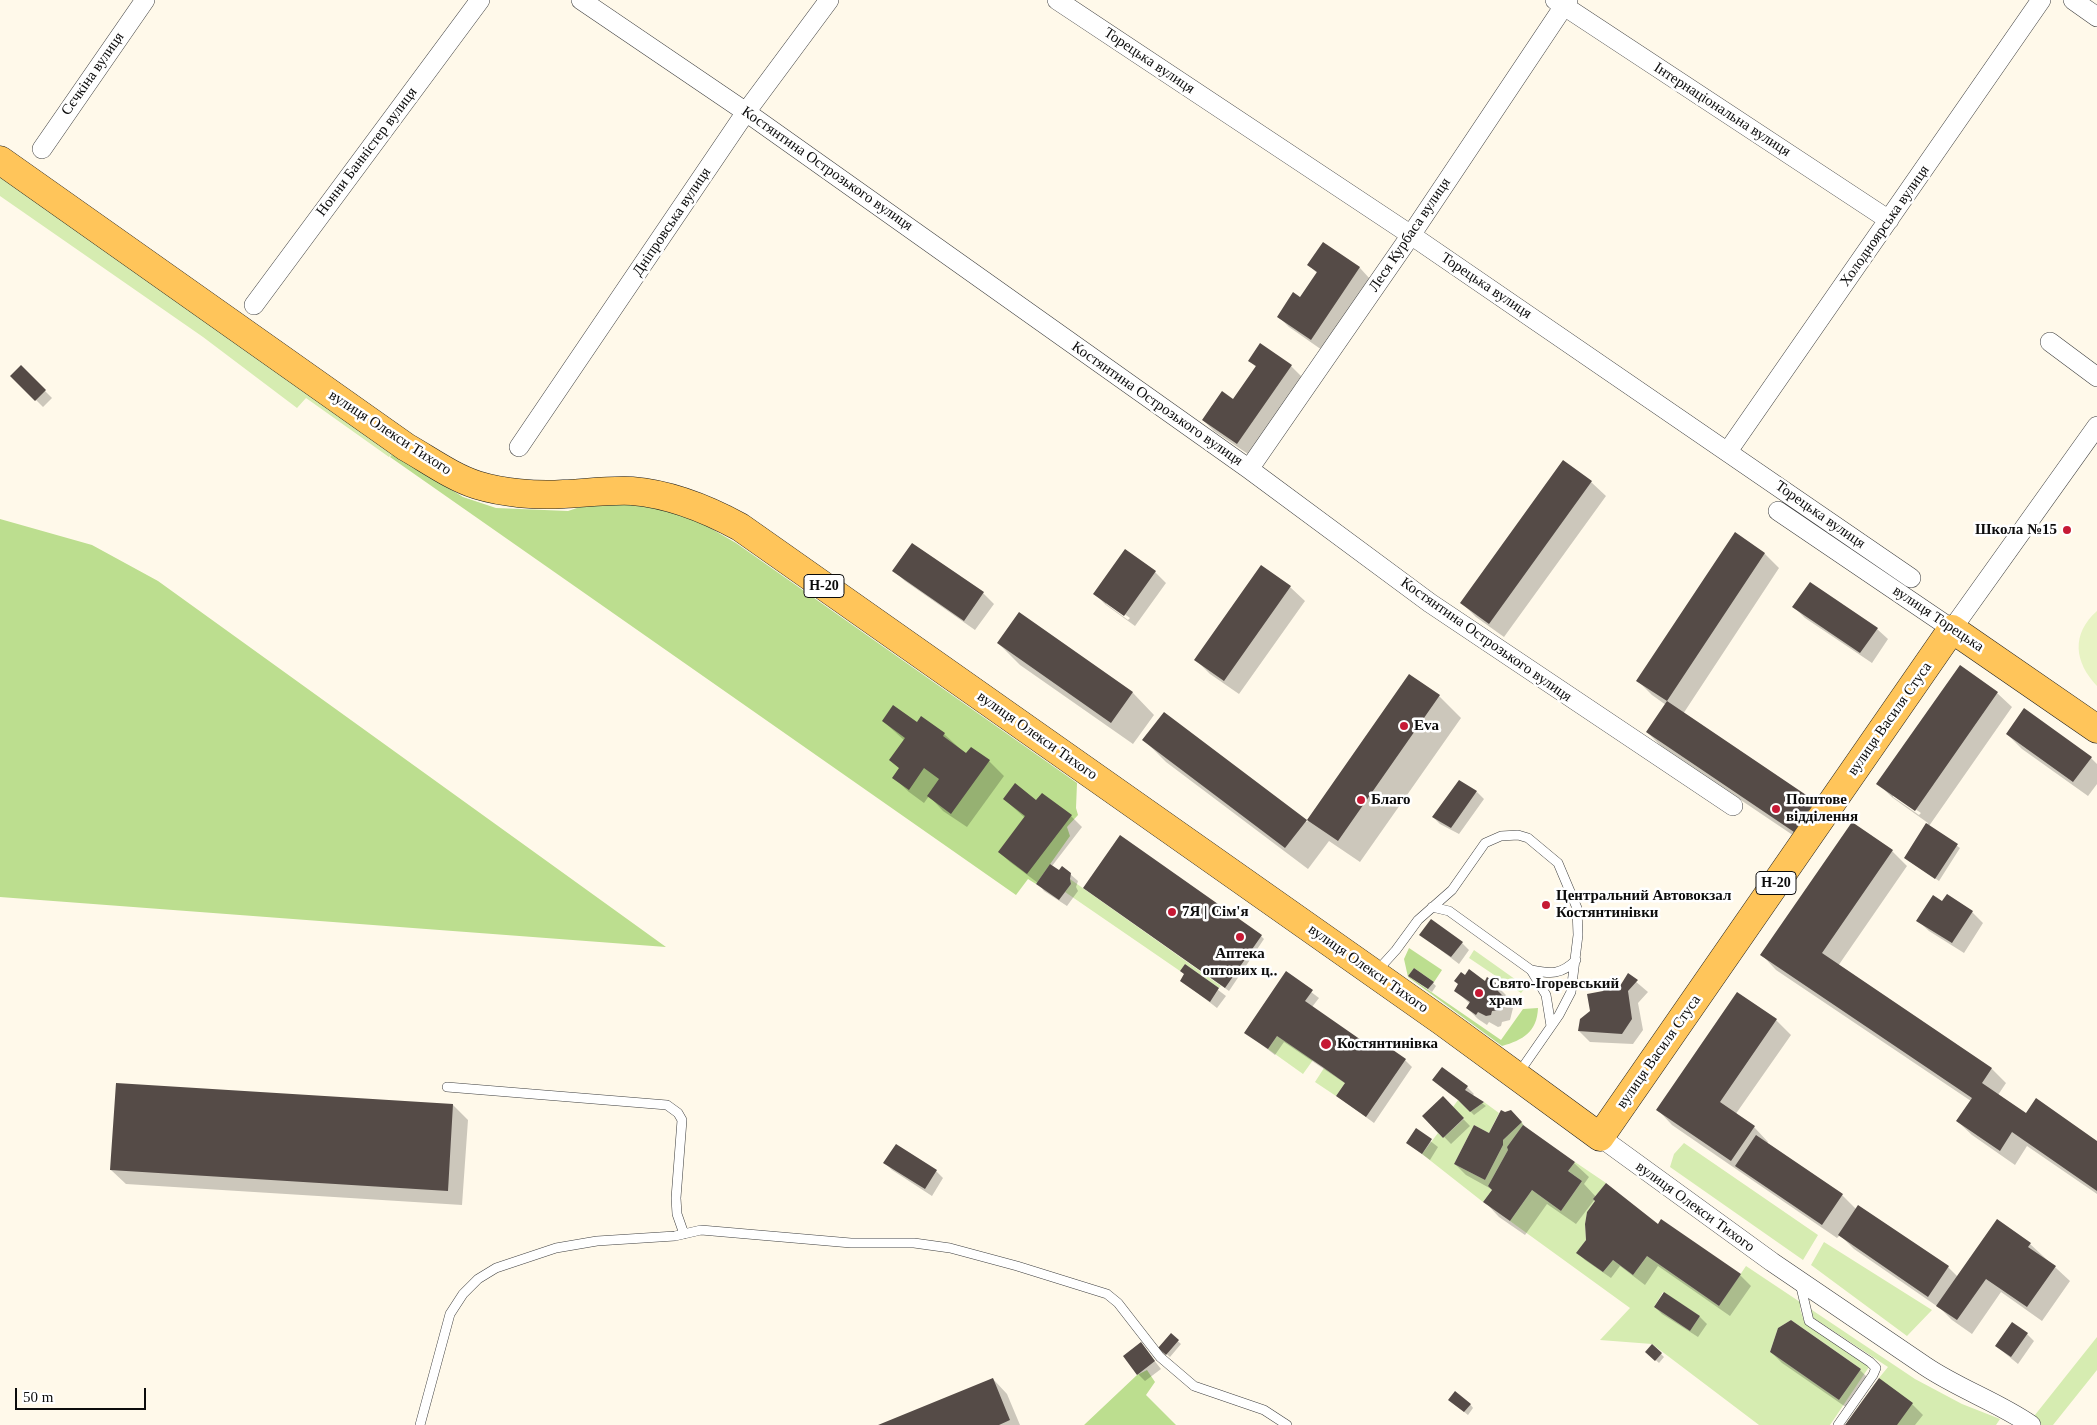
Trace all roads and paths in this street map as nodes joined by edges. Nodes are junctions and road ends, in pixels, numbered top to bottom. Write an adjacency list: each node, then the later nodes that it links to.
1 (145, 0): 11 (street, Сєчкіна вулиця)
2 (480, 0): 15 (street, Нонни Банністер вулиця)
3 (581, 0): 10 (street, Костянтина Острозького вулиця)
4 (829, 0): 10 (street, Дніпровська вулиця)
5 (1057, 0): 14 (street, Торецька вулиця)
6 (2041, 0): 13 (street, Холодноярська вулиця)
7 (2074, 0): 9 (street)
8 (1562, 2): 13 (street, Інтернаціональна вулиця); 14 (street, Леся Курбаса вулиця)
9 (2097, 17)
10 (746, 112): 19 (street, Дніпровська вулиця); 21 (street, Костянтина Острозького вулиця)
11 (42, 149)
12 (0, 160): 30 (main road, вулиця Олекси Тихого / Н-20)
13 (1889, 220): 20 (street, Холодноярська вулиця)
14 (1411, 235): 20 (street, Торецька вулиця); 21 (street, Леся Курбаса вулиця)
15 (254, 304)
16 (2050, 342): 17 (street)
17 (2097, 377)
18 (2097, 426): 24 (street, вулиця Василя Стуса)
19 (519, 447)
20 (1728, 451): 23 (street, Торецька вулиця)
21 (1249, 469): 26 (street, Костянтина Острозького вулиця)
22 (1778, 511): 24 (street, вулиця Торецька)
23 (1911, 578)
24 (1952, 629): 25 (main road, вулиця Торецька); 34 (main road, вулиця Василя Стуса / Н-20)
25 (2097, 729)
26 (1733, 806)
27 (1432, 907): 28 (lane); 29 (lane); 30 (lane)
28 (1576, 960): 29 (lane); 31 (lane)
29 (1531, 970): 31 (lane)
30 (1374, 974): 32 (main road, вулиця Олекси Тихого / Н-20)
31 (1551, 1026): 32 (lane)
32 (1516, 1076): 34 (main road, вулиця Олекси Тихого / Н-20)
33 (447, 1087): 35 (lane)
34 (1600, 1137): 36 (street, вулиця Олекси Тихого)
35 (684, 1234): 37 (lane); 38 (lane)
36 (1800, 1281): 39 (lane); 40 (street, вулиця Олекси Тихого)
37 (420, 1425)
38 (1288, 1425)
39 (1838, 1425)
40 (2031, 1425)

